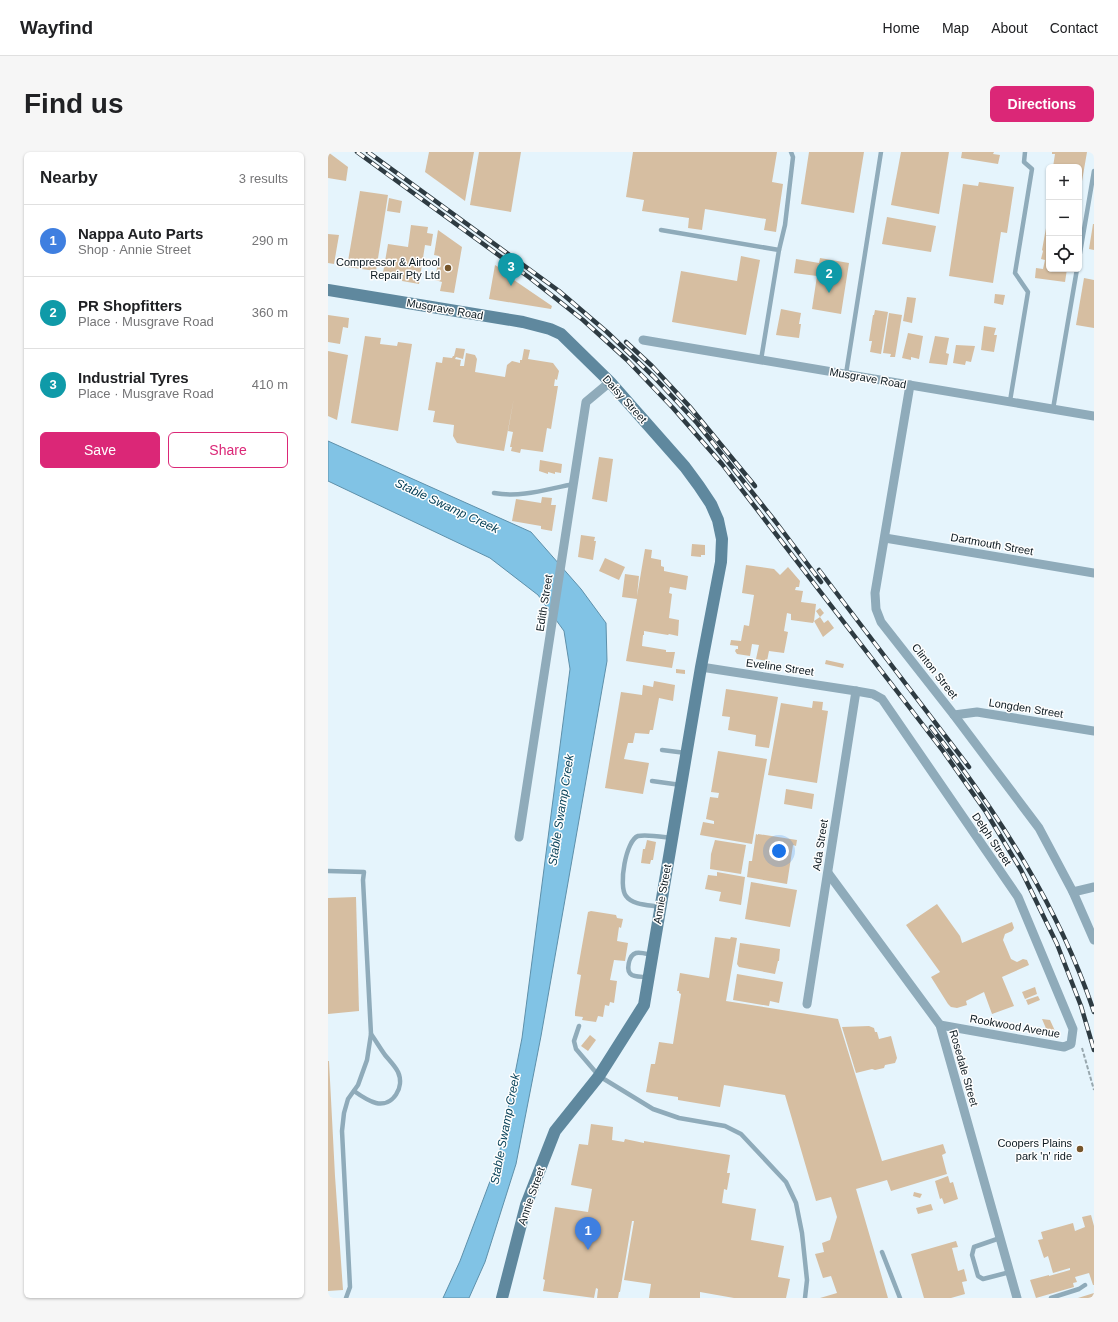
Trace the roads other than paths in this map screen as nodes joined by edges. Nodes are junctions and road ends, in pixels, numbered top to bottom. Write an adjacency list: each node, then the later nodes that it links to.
1 (791, 152): 7 (lane)
2 (881, 152): 13 (lane)
3 (1026, 152): 16 (lane)
4 (1094, 171): 6 (lane)
5 (662, 230): 7 (lane)
6 (1082, 241)
7 (779, 250): 12 (lane)
8 (1076, 272): 17 (lane)
9 (328, 290): 10 (street, Musgrave Road)
10 (561, 334): 14 (street, Daisy Street)
11 (643, 340): 12 (street, Musgrave Road)
12 (761, 360): 13 (street, Musgrave Road)
13 (846, 374): 15 (street, Musgrave Road)
14 (610, 382): 19 (street, Daisy Street); 20 (street, Edith Street)
15 (910, 385): 16 (street, Musgrave Road); 22 (street, Clinton Street)
16 (1010, 401): 17 (street, Musgrave Road)
17 (1053, 409): 18 (street, Musgrave Road)
18 (1094, 416)
19 (685, 468): 24 (street, Annie Street)
20 (574, 484): 21 (lane); 32 (street, Edith Street)
21 (494, 493)
22 (885, 538): 23 (street, Dartmouth Street); 26 (street, Clinton Street)
23 (1094, 573)
24 (701, 668): 25 (street, Eveline Street); 29 (street, Annie Street)
25 (856, 691): 35 (street, Ada Street); 45 (street, Delph Street)
26 (954, 715): 27 (street, Longden Street); 37 (street, Clinton Street)
27 (1094, 731)
28 (662, 750): 29 (lane)
29 (686, 753): 31 (street, Annie Street)
30 (652, 781): 31 (lane)
31 (681, 785): 33 (street, Annie Street)
32 (519, 838)
33 (672, 838): 38 (street, Annie Street); 38 (lane)
34 (328, 871): 46 (lane)
35 (828, 873): 42 (street, Ada Street); 43 (street, Rosedale Street)
36 (1094, 887): 37 (street)
37 (1073, 892): 39 (street, Clinton Street)
38 (660, 907): 40 (street, Annie Street)
39 (1094, 940)
40 (652, 955): 41 (street, Annie Street); 41 (lane)
41 (648, 977): 47 (street, Annie Street)
42 (807, 1004)
43 (940, 1024): 45 (street, Rookwood Avenue); 49 (street, Rosedale Street)
44 (579, 1026): 47 (lane)
45 (1073, 1029)
46 (371, 1034): 48 (lane); 48 (lane)
47 (599, 1076): 54 (street, Annie Street); 55 (lane)
48 (354, 1091): 53 (lane)
49 (1000, 1238): 51 (street, Rosedale Street); 51 (lane)
50 (882, 1252): 56 (lane)
51 (1010, 1272): 57 (street, Rosedale Street)
52 (1085, 1285): 58 (lane)
53 (346, 1298)
54 (502, 1298)
55 (805, 1298)
56 (900, 1298)
57 (1017, 1298)
58 (1051, 1298)

